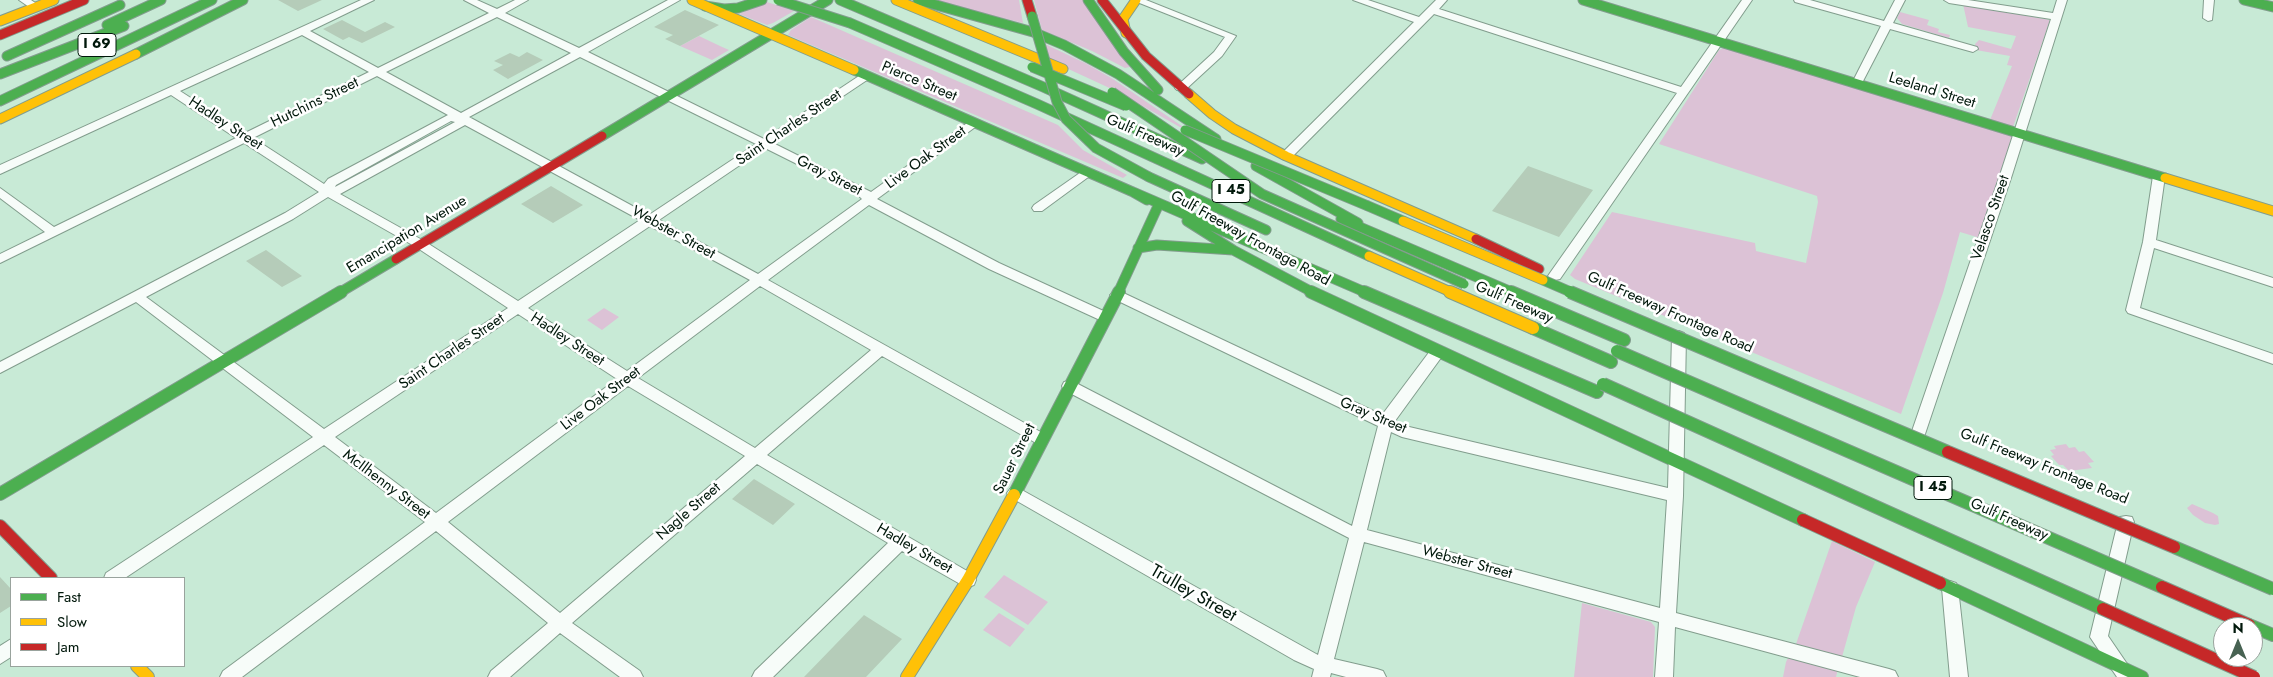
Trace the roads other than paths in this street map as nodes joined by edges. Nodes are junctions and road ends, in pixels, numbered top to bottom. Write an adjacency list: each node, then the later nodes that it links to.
1 (24, 0): 42 (street)
2 (54, 0): 42 (main road)
3 (76, 0): 54 (main road)
4 (84, 0): 54 (main road)
5 (110, 0): 60 (main road, I 69)
6 (131, 0): 46 (main road)
7 (149, 0): 46 (main road)
8 (161, 0): 66 (main road)
9 (192, 0): 66 (main road); 70 (main road, I 69)
10 (212, 0): 74 (main road)
11 (242, 0): 47 (main road)
12 (369, 0): 55 (street)
13 (469, 0): 45 (street, Gray Street)
14 (523, 0): 45 (street, Hutchins Street)
15 (674, 0): 62 (street)
16 (692, 0): 41 (main road, Pierce Street)
17 (762, 0): 41 (main road)
18 (778, 0): 52 (main road, bridge)
19 (795, 0): 52 (main road, Gulf Freeway / I 45, bridge)
20 (828, 0): 58 (main road, Emancipation Avenue)
21 (840, 0): 97 (main road, Gulf Freeway / I 45)
22 (861, 0): 64 (main road)
23 (886, 0): 64 (main road)
24 (896, 0): 107 (main road, Gulf Freeway / I 45, bridge)
25 (918, 0): 79 (main road)
26 (1027, 0): 98 (main road, bridge)
27 (1088, 0): 79 (main road)
28 (1102, 0): 56 (main road, Gulf Freeway Frontage Road)
29 (1136, 0): 56 (main road); 69 (street)
30 (1358, 0): 51 (street)
31 (1442, 0): 44 (street)
32 (1583, 0): 40 (main road, Leeland Street)
33 (1747, 0): 59 (street)
34 (1799, 0): 53 (street)
35 (1900, 0): 53 (street)
36 (1949, 0): 48 (street)
37 (2062, 0): 48 (street, Velasco Street)
38 (2209, 0): 49 (street)
39 (2244, 0): 43 (main road)
40 (1596, 2): 59 (main road, Leeland Street)
41 (705, 6): 58 (main road, Pierce Street)
42 (36, 7): 50 (main road)
43 (2273, 7)
44 (1432, 10): 51 (street); 72 (street)
45 (497, 13): 62 (street, Gray Street); 65 (street, Hutchins Street)
46 (110, 14): 63 (main road)
47 (215, 14): 75 (main road); 77 (main road)
48 (2056, 17): 80 (street, Velasco Street)
49 (2208, 18)
50 (0, 21)
51 (1421, 21): 83 (street)
52 (850, 23): 121 (main road, Gulf Freeway / I 45)
53 (1887, 25): 61 (street); 68 (street)
54 (6, 30): 57 (main road)
55 (302, 31): 65 (street, Webster Street); 71 (street)
56 (1126, 33): 69 (main road, Gulf Freeway Frontage Road)
57 (0, 35)
58 (770, 35): 67 (main road, Pierce Street); 73 (main road, Emancipation Avenue)
59 (1719, 41): 68 (main road, Leeland Street); 72 (street)
60 (0, 44)
61 (1973, 49)
62 (581, 52): 73 (street, Gray Street); 76 (street)
63 (0, 60)
64 (1032, 67): 152 (main road, bridge)
65 (378, 72): 76 (street, Webster Street); 81 (street, Hutchins Street)
66 (0, 74)
67 (866, 76): 78 (main road, Pierce Street); 82 (street, Saint Charles Street)
68 (1857, 83): 80 (main road, Leeland Street)
69 (1181, 88): 83 (main road, Gulf Freeway Frontage Road)
70 (0, 89)
71 (172, 91): 81 (street, Hadley Street); 85 (street)
72 (1683, 92): 104 (street)
73 (667, 96): 82 (street, Gray Street); 84 (main road, Emancipation Avenue)
74 (0, 101)
75 (0, 106)
76 (460, 118): 84 (street, Webster Street); 88 (street)
77 (0, 119)
78 (974, 122): 86 (main road, Pierce Street); 91 (street, Live Oak Street)
79 (1192, 123): 97 (main road)
80 (2018, 133): 87 (main road, Leeland Street); 130 (street, Velasco Street)
81 (245, 136): 88 (street, Hadley Street); 96 (street, Hutchins Street)
82 (765, 144): 91 (street, Gray Street); 95 (street, Saint Charles Street)
83 (1286, 156): 104 (main road, Gulf Freeway Frontage Road)
84 (552, 166): 95 (street, Webster Street); 100 (main road, Emancipation Avenue)
85 (0, 170)
86 (1087, 172): 90 (main road, Pierce Street); 93 (street)
87 (2159, 176): 94 (main road, Leeland Street); 99 (street)
88 (326, 191): 100 (street, Hadley Street); 109 (street)
89 (0, 192): 96 (street)
90 (1134, 192): 92 (main road, Gulf Freeway Frontage Road); 127 (main road)
91 (869, 200): 105 (street, Live Oak Street); 111 (street, Gray Street)
92 (1158, 206): 101 (main road, Sauer Street); 102 (main road, Gulf Freeway Frontage Road)
93 (1038, 208)
94 (2273, 211)
95 (650, 220): 105 (street, Webster Street); 110 (street, Saint Charles Street)
96 (53, 232): 103 (street, Hutchins Street)
97 (1376, 234): 113 (main road, Gulf Freeway / I 45)
98 (1276, 235)
99 (2149, 242): 106 (street); 119 (street)
100 (420, 244): 110 (street, Hadley Street); 120 (main road, Emancipation Avenue)
101 (1138, 248): 102 (main road); 108 (main road, Sauer Street)
102 (1233, 250): 117 (main road, Gulf Freeway Frontage Road)
103 (0, 259)
104 (1555, 276): 112 (main road, Gulf Freeway Frontage Road)
105 (760, 280): 115 (street, Webster Street); 124 (street, Live Oak Street)
106 (2273, 283)
107 (1468, 286)
108 (1117, 295): 111 (main road, Sauer Street); 129 (street, Gray Street)
109 (136, 296): 120 (street, McIlhenny Street); 123 (street)
110 (518, 307): 124 (street, Hadley Street); 131 (street, Saint Charles Street)
111 (1105, 317): 125 (main road, Sauer Street)
112 (1680, 336): 130 (main road, Gulf Freeway Frontage Road); 134 (street)
113 (1629, 342)
114 (1512, 343): 127 (main road)
115 (881, 349): 132 (street, Webster Street); 133 (street, Nagle Street)
116 (1613, 349): 155 (main road, Gulf Freeway / I 45, bridge)
117 (1438, 351): 129 (street); 134 (main road, Gulf Freeway Frontage Road)
118 (1670, 359): 122 (main road)
119 (2273, 359)
120 (224, 363): 131 (street, McIlhenny Street); 136 (main road, Emancipation Avenue)
121 (1615, 364)
122 (1688, 367)
123 (0, 368)
124 (628, 379): 133 (street, Hadley Street); 139 (street, Live Oak Street)
125 (1069, 386): 132 (main road, Sauer Street); 141 (street, Webster Street)
126 (1666, 386): 128 (main road)
127 (1600, 388): 172 (main road, bridge)
128 (1693, 398)
129 (1386, 424): 137 (street, Gray Street); 141 (street)
130 (1918, 434): 138 (main road, Gulf Freeway Frontage Road)
131 (324, 438): 139 (street, McIlhenny Street); 146 (street, Saint Charles Street)
132 (1041, 439): 135 (main road, Sauer Street)
133 (756, 455): 142 (street, Hadley Street); 154 (street, Nagle Street)
134 (1676, 462): 137 (street); 151 (main road, Gulf Freeway Frontage Road)
135 (1015, 493): 149 (main road, Sauer Street); 159 (street, Trulley Street)
136 (0, 494)
137 (1675, 496): 153 (street)
138 (2127, 516): 148 (main road, Gulf Freeway Frontage Road); 160 (street)
139 (437, 522): 154 (street, McIlhenny Street); 162 (street, Live Oak Street)
140 (0, 526): 145 (main road)
141 (1358, 534): 153 (street, Webster Street); 159 (street)
142 (900, 542): 149 (street, Hadley Street); 165 (street)
143 (2106, 546): 144 (main road)
144 (2133, 558)
145 (50, 577)
146 (114, 577)
147 (2104, 578): 150 (main road)
148 (2273, 578)
149 (968, 580): 166 (main road, Sauer Street)
150 (2122, 586)
151 (1950, 588): 160 (main road, Gulf Freeway Frontage Road); 170 (street)
152 (2273, 589)
153 (1667, 616): 168 (street); 169 (street, Webster Street)
154 (561, 624): 163 (street, Nagle Street); 164 (street, McIlhenny Street)
155 (2273, 635)
156 (10, 648): 157 (street)
157 (0, 656)
158 (138, 667): 161 (main road)
159 (1323, 670): 167 (street, Trulley Street)
160 (2123, 672): 171 (main road, Gulf Freeway Frontage Road)
161 (148, 677)
162 (229, 677)
163 (497, 677)
164 (634, 677)
165 (761, 677)
166 (907, 677)
167 (1377, 677)
168 (1664, 677)
169 (1889, 677)
170 (1959, 677)
171 (2142, 677)
172 (2254, 677)

